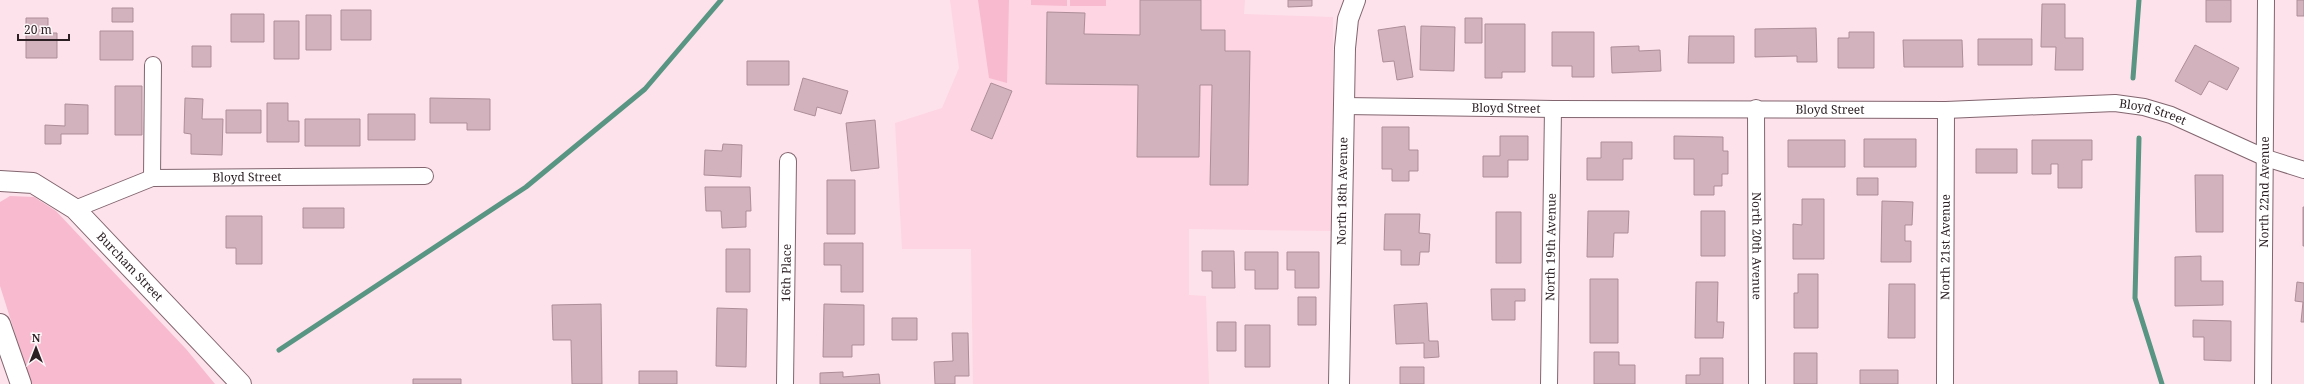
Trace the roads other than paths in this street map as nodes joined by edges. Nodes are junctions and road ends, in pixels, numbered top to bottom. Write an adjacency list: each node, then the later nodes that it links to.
1 (1355, 0): 4 (street, North 18th Avenue)
2 (2266, 0): 8 (street, North 22nd Avenue)
3 (153, 65): 12 (street)
4 (1344, 106): 6 (street, Bloyd Street); 19 (street, North 18th Avenue)
5 (1756, 108): 6 (street, Bloyd Street); 7 (street, Bloyd Street); 21 (street, North 20th Avenue)
6 (1553, 109): 20 (street, North 19th Avenue)
7 (1946, 110): 8 (street, Bloyd Street); 22 (street, North 21st Avenue)
8 (2266, 158): 10 (street, Bloyd Street); 23 (street, North 22nd Avenue)
9 (788, 161): 18 (street, 16th Place)
10 (2304, 170)
11 (425, 176): 12 (street, Bloyd Street)
12 (152, 178): 14 (street, Bloyd Street)
13 (0, 180): 14 (street, Burcham Street)
14 (75, 209): 17 (street, Burcham Street)
15 (0, 324): 16 (street)
16 (21, 384)
17 (241, 384)
18 (785, 384)
19 (1339, 384)
20 (1549, 384)
21 (1756, 384)
22 (1945, 384)
23 (2264, 384)

